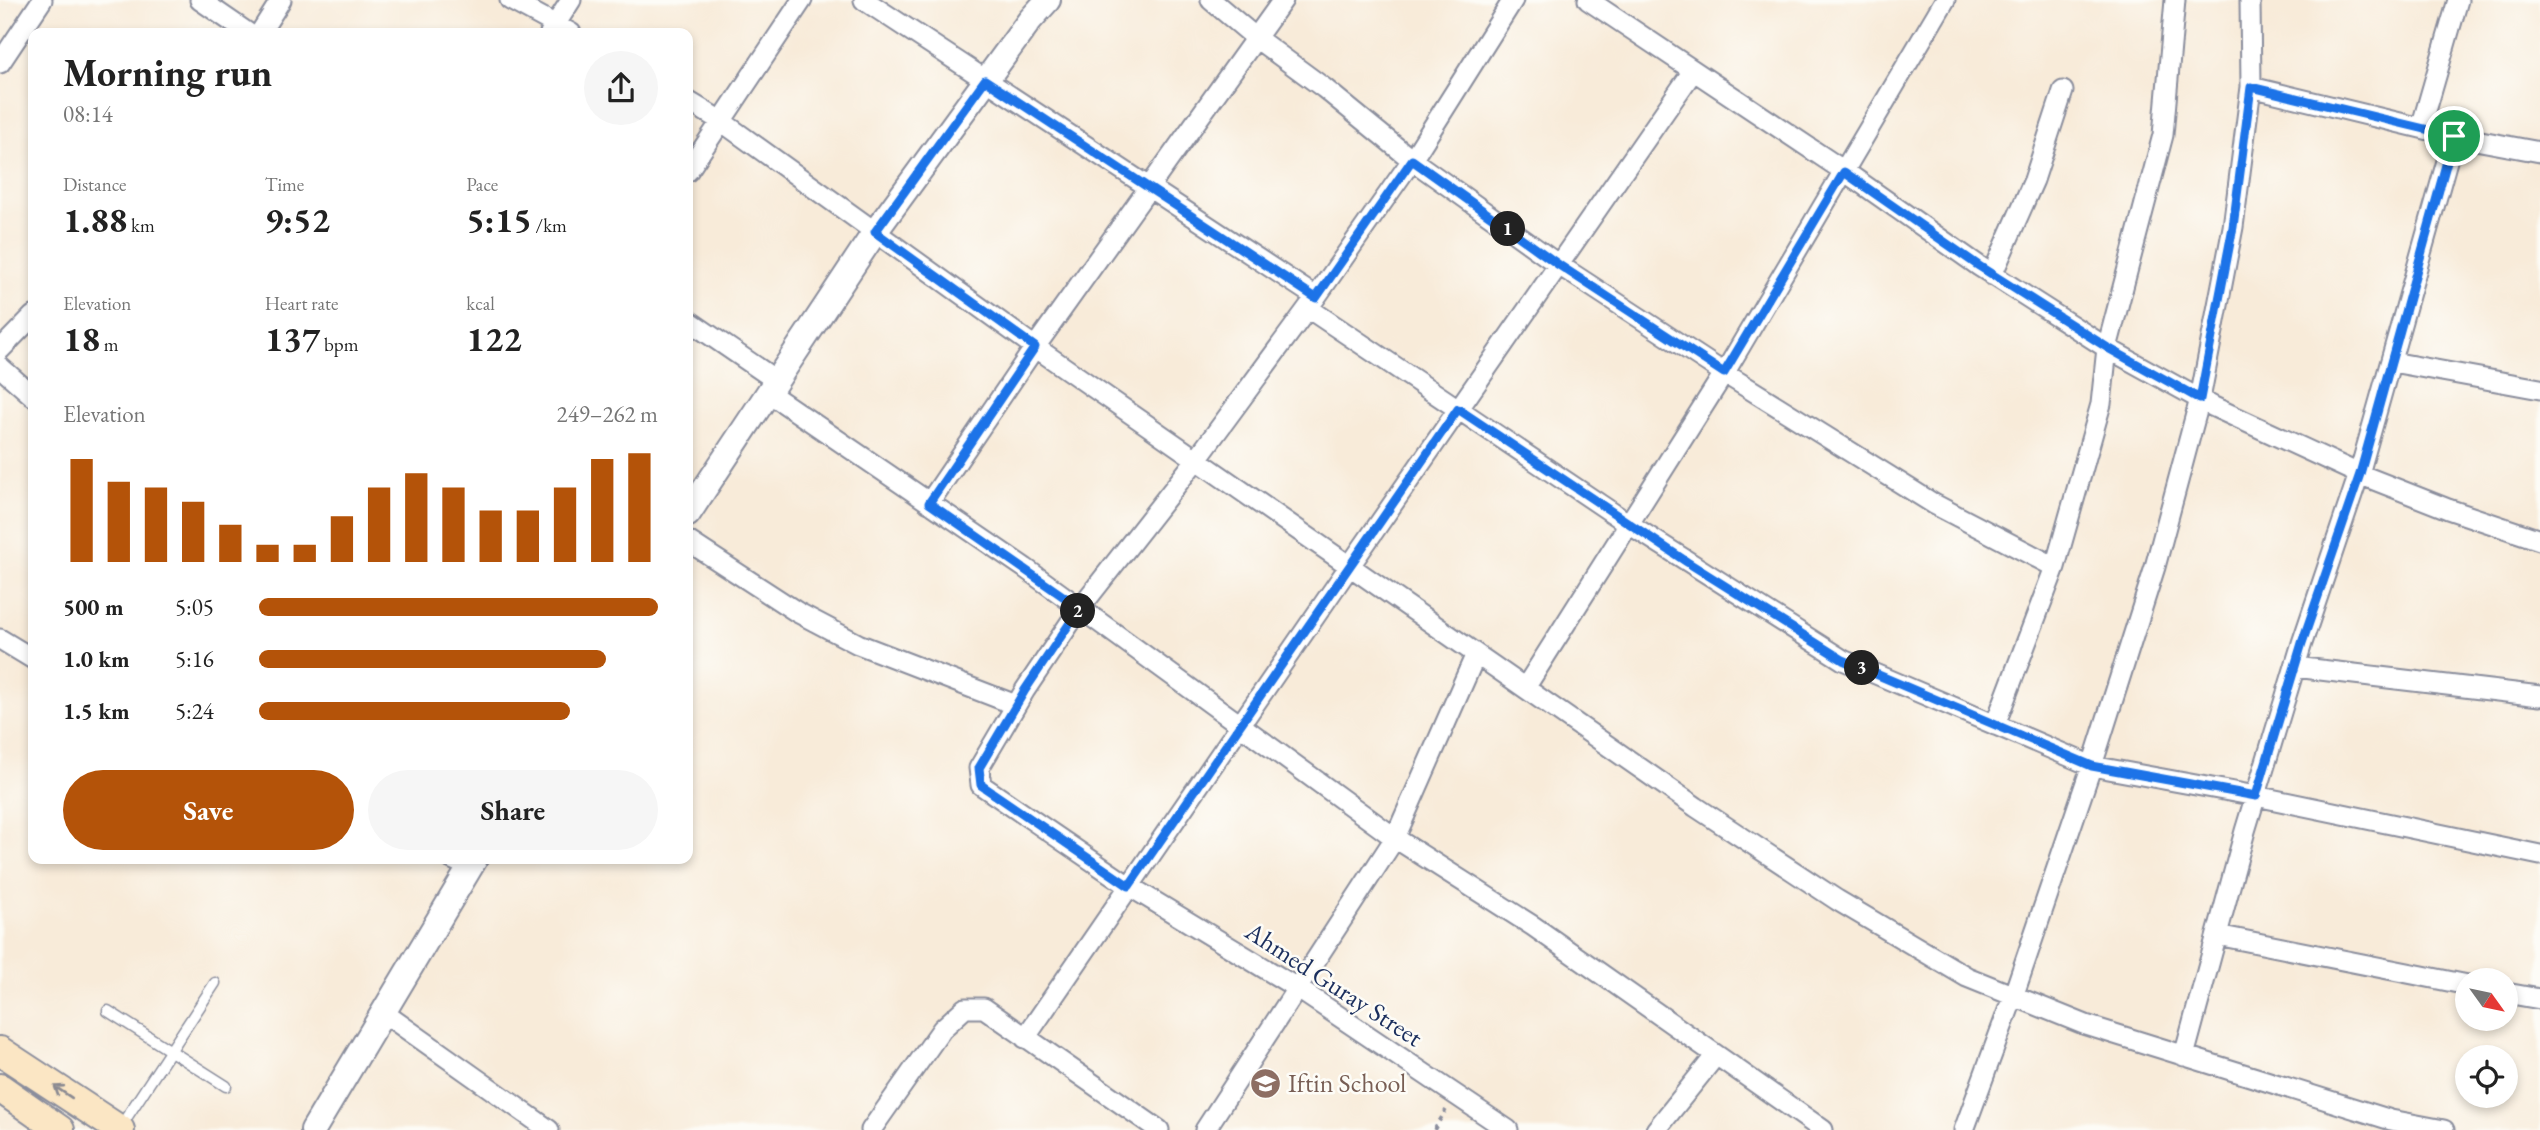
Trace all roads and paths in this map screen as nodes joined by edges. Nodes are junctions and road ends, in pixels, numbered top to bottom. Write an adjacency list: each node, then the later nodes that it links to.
1 (42, 0): 22 (street)
2 (200, 0): 17 (street)
3 (281, 0): 18 (street)
4 (510, 0): 19 (street)
5 (571, 0): 20 (street)
6 (802, 0): 28 (street)
7 (864, 0): 24 (street)
8 (1048, 0): 24 (street)
9 (1211, 0): 21 (street)
10 (1283, 0): 21 (street)
11 (1513, 0): 32 (street, Ahmed Guray Street)
12 (1588, 0): 23 (street)
13 (1945, 0): 34 (street)
14 (2175, 0): 43 (street)
15 (2250, 0): 25 (street)
16 (2458, 0): 29 (street)
17 (241, 28)
18 (263, 28)
19 (556, 28)
20 (560, 28)
21 (1256, 38): 32 (street); 35 (street)
22 (0, 63)
23 (1693, 71): 34 (street); 37 (street)
24 (985, 80): 35 (street); 36 (street)
25 (2251, 87): 29 (street); 51 (street)
26 (2063, 91): 38 (street)
27 (693, 105): 28 (street)
28 (722, 121): 33 (street); 36 (street)
29 (2421, 128): 30 (street)
30 (2454, 136): 31 (street); 45 (street)
31 (2540, 152)
32 (1412, 160): 37 (street); 39 (street, Ahmed Guray Street)
33 (693, 164)
34 (1844, 172): 38 (street); 47 (street)
35 (1150, 187): 39 (street); 42 (street)
36 (875, 232): 42 (street); 48 (street)
37 (1559, 265): 47 (street); 52 (street)
38 (1992, 275): 43 (street)
39 (1312, 303): 52 (street); 53 (street, Ahmed Guray Street)
40 (28, 321): 44 (street)
41 (693, 324): 48 (street)
42 (1035, 347): 53 (street); 55 (street)
43 (2108, 348): 51 (street); 61 (street)
44 (0, 350)
45 (2392, 362): 49 (street); 54 (street)
46 (0, 367): 50 (street)
47 (1724, 373): 57 (street); 61 (street)
48 (773, 387): 55 (street); 56 (street)
49 (2540, 389)
50 (28, 392)
51 (2200, 399): 54 (street); 72 (street)
52 (1458, 409): 57 (street); 60 (street)
53 (1196, 460): 60 (street); 62 (street, Ahmed Guray Street)
54 (2360, 474): 58 (street); 66 (street)
55 (929, 503): 62 (street)
56 (693, 507)
57 (1629, 524): 67 (street); 70 (street)
58 (2540, 540)
59 (693, 544): 69 (street)
60 (1349, 567): 64 (street); 71 (street)
61 (2055, 567): 70 (street)
62 (1080, 608): 69 (street, Ahmed Guray Street); 71 (street)
63 (0, 639): 65 (street)
64 (1476, 654): 67 (street); 74 (street)
65 (28, 656)
66 (2295, 667): 68 (street); 73 (street)
67 (1525, 688): 83 (street)
68 (2540, 696)
69 (1016, 705): 77 (street, Ahmed Guray Street)
70 (1995, 725): 72 (street)
71 (1240, 726): 74 (street); 77 (street)
72 (2092, 766): 73 (street); 83 (street)
73 (2256, 796): 75 (street); 78 (street)
74 (1395, 838): 81 (street); 90 (street)
75 (2540, 855)
76 (465, 864): 86 (street)
77 (1129, 886): 81 (street, Ahmed Guray Street); 87 (street)
78 (2217, 934): 79 (street); 91 (street)
79 (2455, 982)
80 (215, 983): 88 (lane)
81 (1297, 988): 100 (street); 101 (street, Ahmed Guray Street)
82 (2518, 995): 84 (street)
83 (2013, 997): 91 (street); 104 (street)
84 (2540, 999)
85 (107, 1011): 88 (lane)
86 (384, 1013): 96 (street); 97 (street)
87 (1026, 1038): 98 (street); 99 (street)
88 (170, 1050): 92 (lane); 94 (lane)
89 (0, 1051): 94 (main road, one-way to 89)
90 (1716, 1055): 102 (street); 103 (street)
91 (2184, 1056): 105 (street)
92 (226, 1086)
93 (0, 1088): 95 (main road)
94 (119, 1129)
95 (60, 1130)
96 (313, 1130)
97 (549, 1130)
98 (871, 1130)
99 (1159, 1130)
100 (1205, 1130)
101 (1508, 1130)
102 (1656, 1130)
103 (1823, 1130)
104 (1964, 1130)
105 (2444, 1130)

